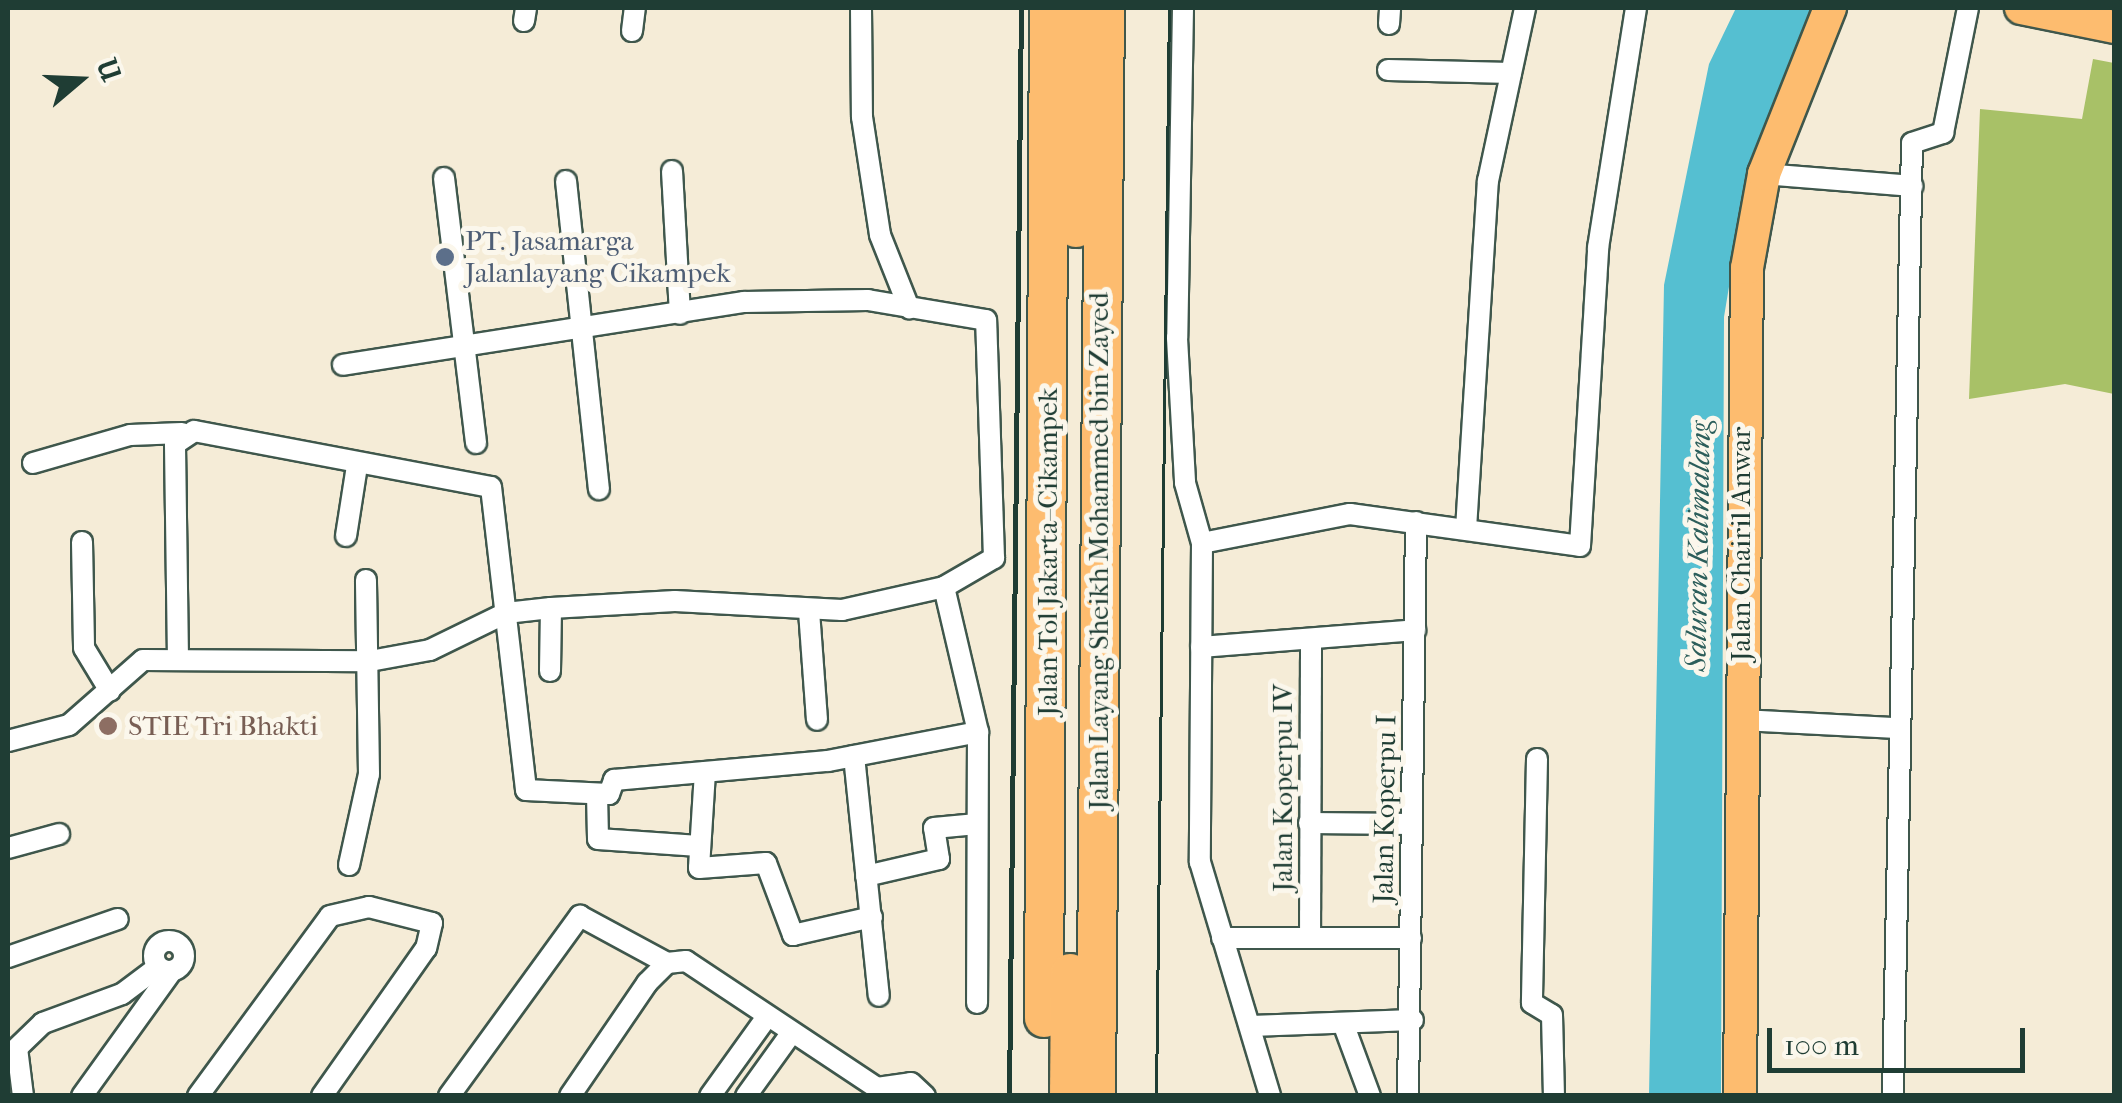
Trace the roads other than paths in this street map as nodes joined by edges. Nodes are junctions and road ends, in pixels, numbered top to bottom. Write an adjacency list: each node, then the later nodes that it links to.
1 (636, 8): 14 (street)
2 (861, 8): 22 (street)
3 (1049, 8): 90 (highway, Jalan Tol Jakarta–Cikampek)
4 (1078, 8): 91 (highway, Jalan Layang Sheikh Mohammed bin Zayed)
5 (1105, 8): 92 (highway, Jalan Layang Sheikh Mohammed bin Zayed)
6 (1127, 8): 93 (highway)
7 (1184, 8): 36 (street)
8 (1525, 8): 16 (street)
9 (1636, 8): 33 (street)
10 (1830, 8): 18 (main road, Jalan Chairil Anwar)
11 (1968, 8): 21 (street)
12 (2021, 8): 13 (main road)
13 (2114, 28)
14 (632, 31)
15 (1388, 70): 16 (street)
16 (1511, 73): 33 (street)
17 (672, 171): 23 (street)
18 (1764, 174): 21 (street); 50 (main road, Jalan Chairil Anwar)
19 (444, 178): 25 (street)
20 (566, 181): 24 (street)
21 (1912, 186): 51 (street)
22 (909, 308): 23 (street); 38 (street)
23 (680, 314): 24 (street)
24 (581, 327): 25 (street); 31 (street)
25 (465, 344): 26 (street); 28 (street)
26 (342, 365)
27 (182, 433): 29 (street); 30 (street); 45 (street)
28 (476, 443)
29 (33, 463)
30 (357, 466): 34 (street); 41 (street)
31 (598, 490)
32 (1416, 522): 33 (street); 36 (street); 42 (street, Jalan Koperpu I)
33 (1466, 529)
34 (346, 536)
35 (82, 542): 48 (street)
36 (1202, 543): 44 (street)
37 (366, 580): 46 (street)
38 (944, 586): 40 (street); 52 (street)
39 (551, 608): 40 (street); 41 (street); 47 (street)
40 (809, 611): 49 (street)
41 (506, 613): 46 (street); 57 (street)
42 (1414, 630): 43 (street); 60 (street, Jalan Koperpu I)
43 (1311, 639): 44 (street); 58 (street, Jalan Koperpu IV)
44 (1201, 647): 69 (street)
45 (178, 660): 46 (street); 48 (street)
46 (370, 661): 64 (street)
47 (550, 672)
48 (110, 691): 53 (street)
49 (817, 720)
50 (1742, 720): 51 (street); 98 (main road, Jalan Chairil Anwar)
51 (1897, 728): 99 (street)
52 (978, 732): 54 (street); 59 (street)
53 (8, 741)
54 (854, 756): 56 (street); 65 (street)
55 (1537, 759): 97 (street)
56 (704, 772): 57 (street); 62 (street)
57 (597, 794): 62 (street)
58 (1309, 822): 60 (street); 68 (street, Jalan Koperpu IV)
59 (977, 824): 65 (street); 74 (street)
60 (1412, 824): 70 (street, Jalan Koperpu I)
61 (59, 834): 63 (street)
62 (699, 846): 66 (street)
63 (8, 848)
64 (349, 865)
65 (866, 876): 66 (street)
66 (872, 917): 73 (street)
67 (118, 919): 71 (street)
68 (1310, 936): 69 (street); 70 (street)
69 (1222, 938): 78 (street)
70 (1411, 938): 76 (street, Jalan Koperpu I)
71 (8, 957)
72 (667, 963): 75 (street); 85 (street); 86 (street)
73 (879, 996)
74 (977, 1003)
75 (766, 1018): 79 (street); 87 (street)
76 (1413, 1020): 77 (street); 96 (street, Jalan Koperpu I)
77 (1343, 1023): 78 (street); 95 (street)
78 (1251, 1026): 94 (street)
79 (790, 1035): 80 (street); 88 (street)
80 (874, 1092): 89 (street)
81 (23, 1096): 82 (street)
82 (82, 1096)
83 (198, 1096): 84 (street)
84 (322, 1096)
85 (449, 1096)
86 (570, 1096)
87 (710, 1096)
88 (746, 1096)
89 (925, 1096)
90 (1044, 1096)
91 (1069, 1096)
92 (1096, 1096)
93 (1119, 1096)
94 (1270, 1096)
95 (1370, 1096)
96 (1408, 1096)
97 (1554, 1096)
98 (1740, 1096)
99 (1894, 1096)

